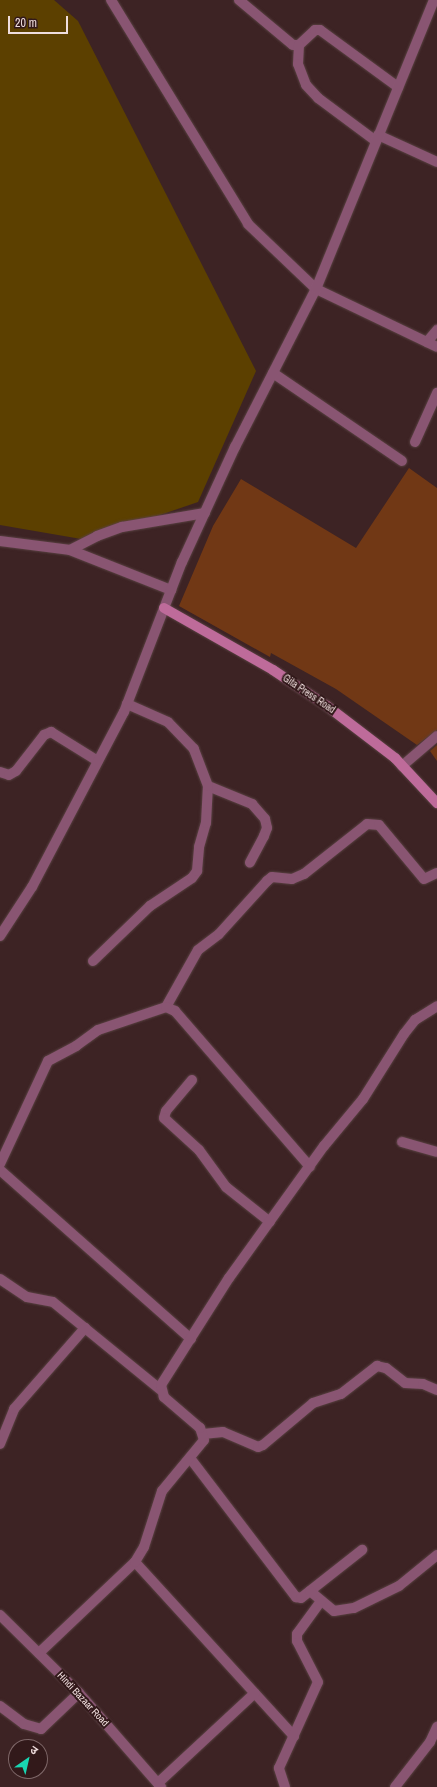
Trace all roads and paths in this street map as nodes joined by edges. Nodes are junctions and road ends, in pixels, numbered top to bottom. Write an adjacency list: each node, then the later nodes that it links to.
1 (110, 0): 8 (street)
2 (239, 0): 4 (street)
3 (434, 0): 5 (street)
4 (299, 45): 5 (street); 6 (street)
5 (398, 87): 6 (street)
6 (377, 138): 7 (street); 8 (street)
7 (437, 162)
8 (316, 289): 10 (street); 12 (street)
9 (437, 330): 10 (street)
10 (428, 342): 11 (street)
11 (437, 347)
12 (274, 372): 15 (street); 16 (street)
13 (437, 393): 14 (street)
14 (415, 442)
15 (402, 461)
16 (205, 513): 18 (street); 19 (street)
17 (0, 541): 18 (street)
18 (70, 550): 19 (street)
19 (171, 590): 20 (street)
20 (164, 608): 21 (street); 24 (main road, Gita Press Road)
21 (127, 704): 23 (street); 26 (street)
22 (437, 736): 24 (street)
23 (98, 761): 25 (street); 30 (street)
24 (402, 766): 27 (main road, Gita Press Road)
25 (0, 772)
26 (208, 786): 28 (street); 31 (street)
27 (437, 803)
28 (250, 862)
29 (437, 873): 33 (street)
30 (0, 936)
31 (93, 961)
32 (437, 1006): 38 (street)
33 (166, 1007): 37 (street); 38 (street)
34 (192, 1080): 40 (street)
35 (402, 1142): 36 (street)
36 (437, 1152)
37 (0, 1164)
38 (310, 1167): 40 (street)
39 (0, 1170): 43 (street)
40 (270, 1222): 43 (street)
41 (0, 1279): 42 (street)
42 (84, 1328): 44 (street); 47 (street)
43 (191, 1339): 44 (street)
44 (161, 1390): 46 (street)
45 (437, 1390): 46 (street)
46 (203, 1434): 48 (street)
47 (0, 1444)
48 (190, 1458): 51 (street); 52 (street)
49 (362, 1550): 52 (street)
50 (437, 1555): 53 (street)
51 (135, 1562): 55 (street); 57 (street)
52 (310, 1591): 53 (street)
53 (321, 1601): 60 (street)
54 (0, 1615): 55 (street, Hindi Bazaar Road)
55 (39, 1653): 56 (street, Hindi Bazaar Road)
56 (79, 1693): 58 (street); 61 (street, Hindi Bazaar Road)
57 (255, 1693): 60 (street); 61 (street)
58 (0, 1706)
59 (437, 1727): 63 (street)
60 (294, 1736): 62 (street)
61 (160, 1785)
62 (285, 1787)
63 (395, 1787)

